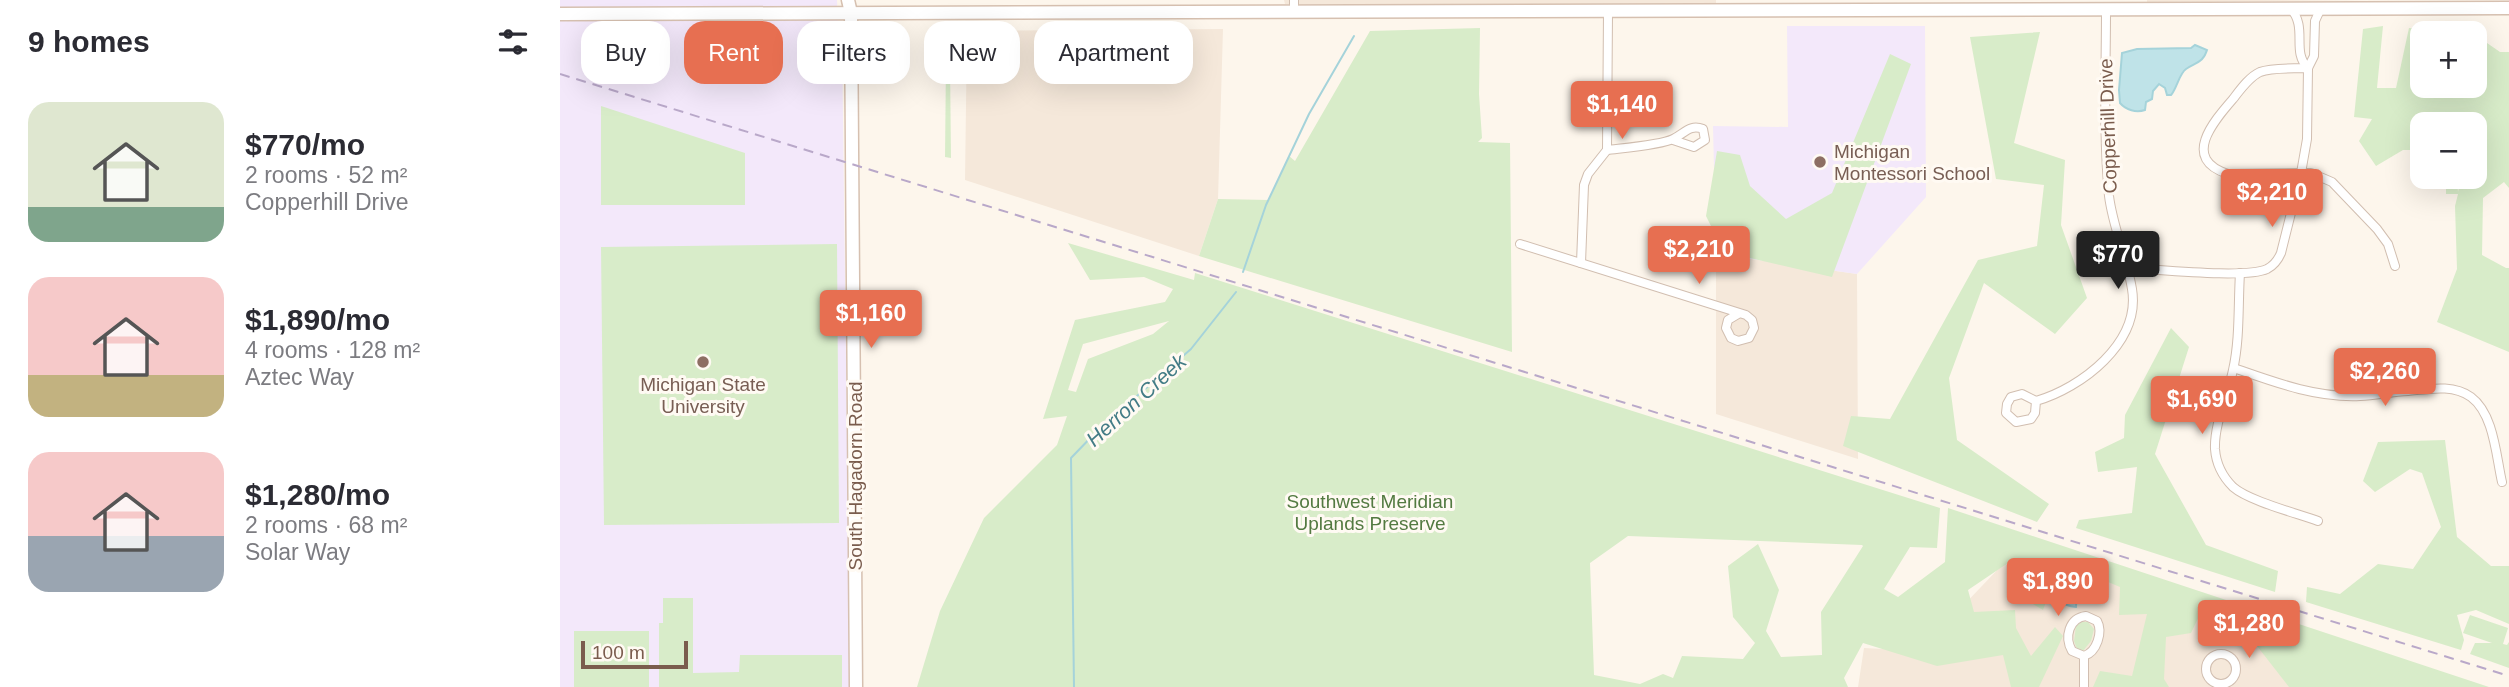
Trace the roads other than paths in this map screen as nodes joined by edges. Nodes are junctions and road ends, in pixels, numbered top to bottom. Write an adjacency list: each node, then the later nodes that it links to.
1 (851, 4): 3 (street); 11 (street); 27 (street, South Hagadorn Road)
2 (2307, 5): 7 (street); 9 (street)
3 (1294, 6): 4 (street)
4 (1530, 6): 10 (street)
5 (1654, 6): 8 (street); 10 (street)
6 (2509, 8): 9 (street)
7 (2291, 9): 8 (street); 12 (street)
8 (2106, 10): 19 (street, Copperhill Drive)
9 (2320, 10): 12 (street)
10 (1608, 12): 14 (street)
11 (560, 14)
12 (2308, 68): 15 (street); 15 (street)
13 (1673, 139): 14 (street)
14 (1607, 150): 17 (street)
15 (2301, 173): 18 (street); 20 (street)
16 (1520, 244): 17 (street)
17 (1581, 263): 21 (street)
18 (2395, 266)
19 (2128, 268): 20 (street); 23 (street, Copperhill Drive)
20 (2240, 273): 22 (street)
21 (1738, 314)
22 (2234, 368): 24 (street); 25 (street)
23 (2036, 401)
24 (2502, 482)
25 (2318, 521)
26 (2084, 656): 26 (street); 28 (street)
27 (856, 687)
28 (2084, 687)

